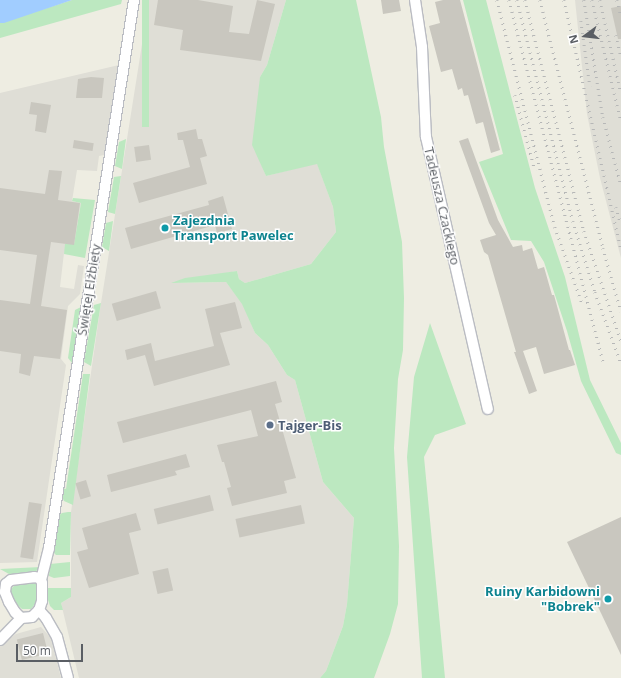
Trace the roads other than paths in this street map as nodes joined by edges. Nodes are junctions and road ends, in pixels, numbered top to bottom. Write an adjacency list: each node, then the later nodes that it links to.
1 (134, 0): 4 (street, Świętej Elżbiety)
2 (415, 0): 3 (street, Tadeusza Czackiego)
3 (488, 409)
4 (41, 580): 5 (street); 6 (street)
5 (3, 581): 7 (street)
6 (39, 610): 7 (street); 9 (street)
7 (21, 618): 8 (street)
8 (0, 640)
9 (68, 678)

